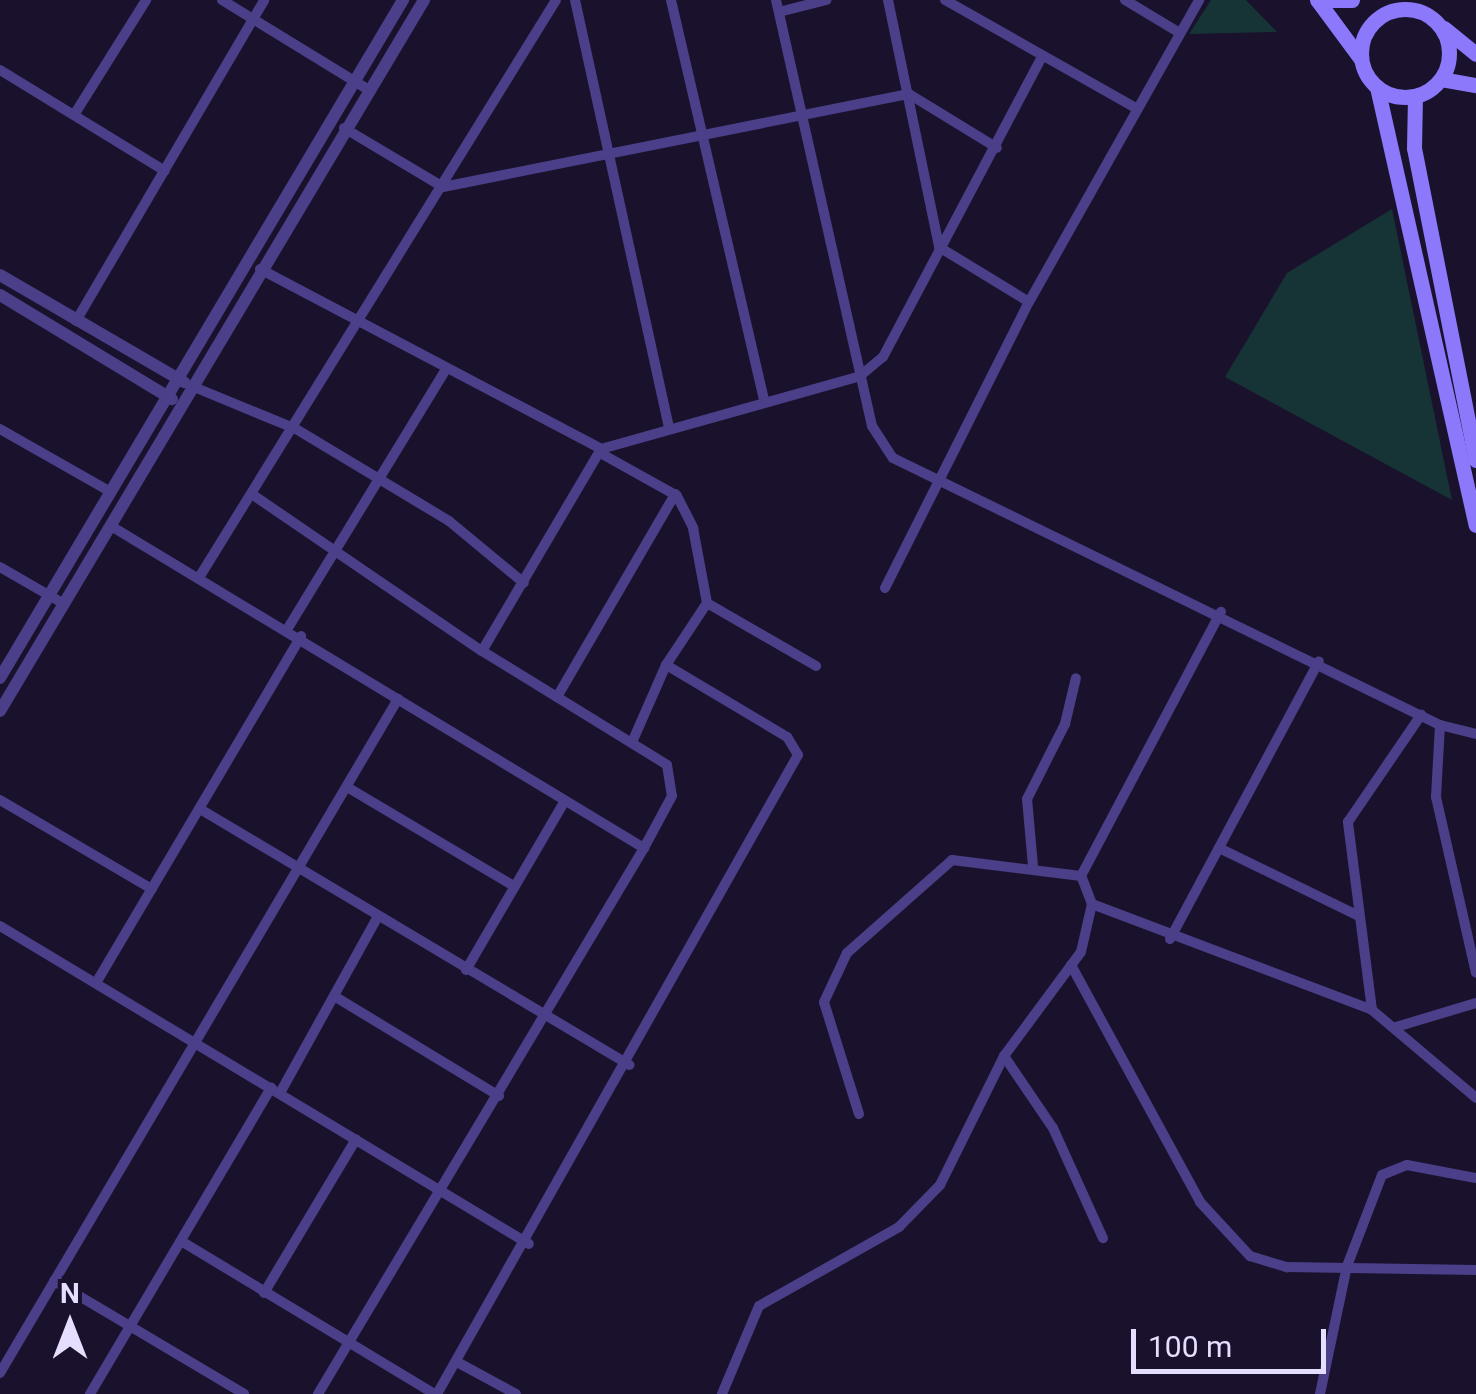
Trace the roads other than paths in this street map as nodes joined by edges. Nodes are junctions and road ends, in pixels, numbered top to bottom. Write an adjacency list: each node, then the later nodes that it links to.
1 (146, 0): 35 (street)
2 (222, 0): 19 (street)
3 (264, 0): 19 (street)
4 (403, 0): 27 (street)
5 (424, 0): 30 (street)
6 (556, 0): 41 (street)
7 (575, 0): 39 (street)
8 (672, 0): 37 (street)
9 (826, 0): 17 (street)
10 (888, 0): 31 (street)
11 (945, 0): 23 (street)
12 (1125, 0): 21 (street)
13 (1198, 0): 21 (street)
14 (1318, 0): 15 (main road); 24 (main road)
15 (1352, 0)
16 (1410, 0): 18 (main road)
17 (778, 6): 34 (street)
18 (1427, 14): 20 (main road); 24 (main road)
19 (254, 19): 27 (street); 40 (street)
20 (1440, 26): 22 (main road); 26 (main road)
21 (1180, 33): 33 (street)
22 (1476, 54)
23 (1042, 57): 33 (street); 38 (street)
24 (1361, 59): 29 (main road)
25 (0, 70): 35 (street)
26 (1441, 78): 28 (main road); 32 (main road)
27 (354, 80): 30 (street); 51 (street)
28 (1476, 84)
29 (1377, 87): 32 (main road); 66 (main road)
30 (369, 90): 36 (street)
31 (909, 94): 34 (street); 38 (street); 42 (street)
32 (1415, 96): 60 (main road)
33 (1136, 108): 46 (street)
34 (800, 110): 37 (street); 50 (street)
35 (74, 115): 40 (street)
36 (344, 128): 41 (street); 43 (street)
37 (704, 131): 39 (street); 54 (street)
38 (997, 148): 42 (street)
39 (610, 152): 41 (street); 56 (street)
40 (165, 171): 48 (street)
41 (442, 187): 47 (street)
42 (938, 248): 46 (street); 50 (street)
43 (260, 269): 47 (street); 52 (street)
44 (0, 275): 48 (street)
45 (0, 295): 53 (street)
46 (1029, 302): 61 (street)
47 (361, 319): 49 (street); 58 (street)
48 (76, 321): 51 (street)
49 (445, 371): 59 (street); 62 (street)
50 (860, 376): 54 (street); 61 (street)
51 (179, 379): 52 (street); 53 (street)
52 (194, 387): 55 (street); 58 (street)
53 (168, 397): 55 (street); 63 (street)
54 (764, 400): 56 (street)
55 (182, 405): 67 (street)
56 (669, 426): 59 (street)
57 (0, 429): 63 (street)
58 (296, 430): 62 (street); 65 (street)
59 (602, 452): 64 (street); 71 (street)
60 (1476, 460)
61 (940, 475): 72 (street); 76 (street)
62 (380, 480): 68 (street); 71 (street)
63 (111, 492): 73 (street)
64 (674, 494): 75 (street); 85 (street)
65 (253, 495): 68 (street); 70 (street)
66 (1475, 521)
67 (111, 526): 70 (street); 74 (street)
68 (335, 551): 77 (street); 79 (street)
69 (0, 567): 73 (street)
70 (200, 576): 77 (street)
71 (524, 583): 79 (street)
72 (885, 588)
73 (50, 594): 74 (street); 83 (street)
74 (64, 604): 87 (street)
75 (707, 604): 81 (street); 82 (street)
76 (1221, 612): 80 (street); 100 (street)
77 (288, 628): 78 (street)
78 (301, 636): 86 (street); 95 (street)
79 (482, 651): 85 (street)
80 (1319, 661): 88 (street); 97 (street)
81 (666, 666): 91 (street); 119 (street)
82 (816, 666)
83 (0, 678)
84 (1076, 678): 98 (street)
85 (558, 697): 91 (street)
86 (398, 699): 92 (street); 94 (street)
87 (0, 711)
88 (1421, 715): 89 (street); 105 (street)
89 (1440, 726): 90 (street); 110 (street)
90 (1476, 734)
91 (633, 740): 96 (street)
92 (347, 787): 99 (street); 101 (street)
93 (0, 800): 102 (street)
94 (564, 802): 96 (street); 101 (street)
95 (200, 809): 99 (street); 102 (street)
96 (644, 848): 115 (street)
97 (1219, 848): 105 (street); 107 (street)
98 (1033, 866): 100 (street); 123 (street)
99 (299, 868): 104 (street); 117 (street)
100 (1081, 876): 103 (street)
101 (514, 886): 109 (street)
102 (152, 889): 111 (street)
103 (1092, 904): 107 (street); 108 (street)
104 (378, 916): 109 (street); 112 (street)
105 (1358, 916): 114 (street)
106 (0, 926): 111 (street)
107 (1170, 939): 114 (street)
108 (1071, 965): 118 (street); 130 (street)
109 (466, 970): 115 (street)
110 (1476, 973)
111 (96, 983): 117 (street)
112 (334, 996): 120 (street); 121 (street)
113 (1476, 1003): 116 (street)
114 (1372, 1010): 116 (street)
115 (546, 1018): 119 (street); 121 (street)
116 (1396, 1027): 122 (street)
117 (195, 1044): 120 (street); 132 (street)
118 (1004, 1056): 127 (street); 143 (street)
119 (629, 1064): 129 (street)
120 (276, 1091): 124 (street); 128 (street)
121 (499, 1096): 126 (street)
122 (1476, 1098)
123 (859, 1114)
124 (356, 1140): 126 (street); 133 (street)
125 (1476, 1178): 130 (street)
126 (441, 1191): 129 (street); 135 (street)
127 (1103, 1238)
128 (181, 1241): 133 (street); 134 (street)
129 (528, 1244): 136 (street)
130 (1347, 1266): 131 (street); 144 (street)
131 (1476, 1270)
132 (54, 1282): 134 (street); 137 (street)
133 (264, 1293): 135 (street)
134 (130, 1326): 138 (street); 139 (street)
135 (349, 1343): 140 (street); 141 (street)
136 (457, 1362): 141 (street); 142 (street)
137 (0, 1373)
138 (90, 1394)
139 (244, 1394)
140 (318, 1394)
141 (436, 1394)
142 (516, 1394)
143 (722, 1394)
144 (1320, 1394)

